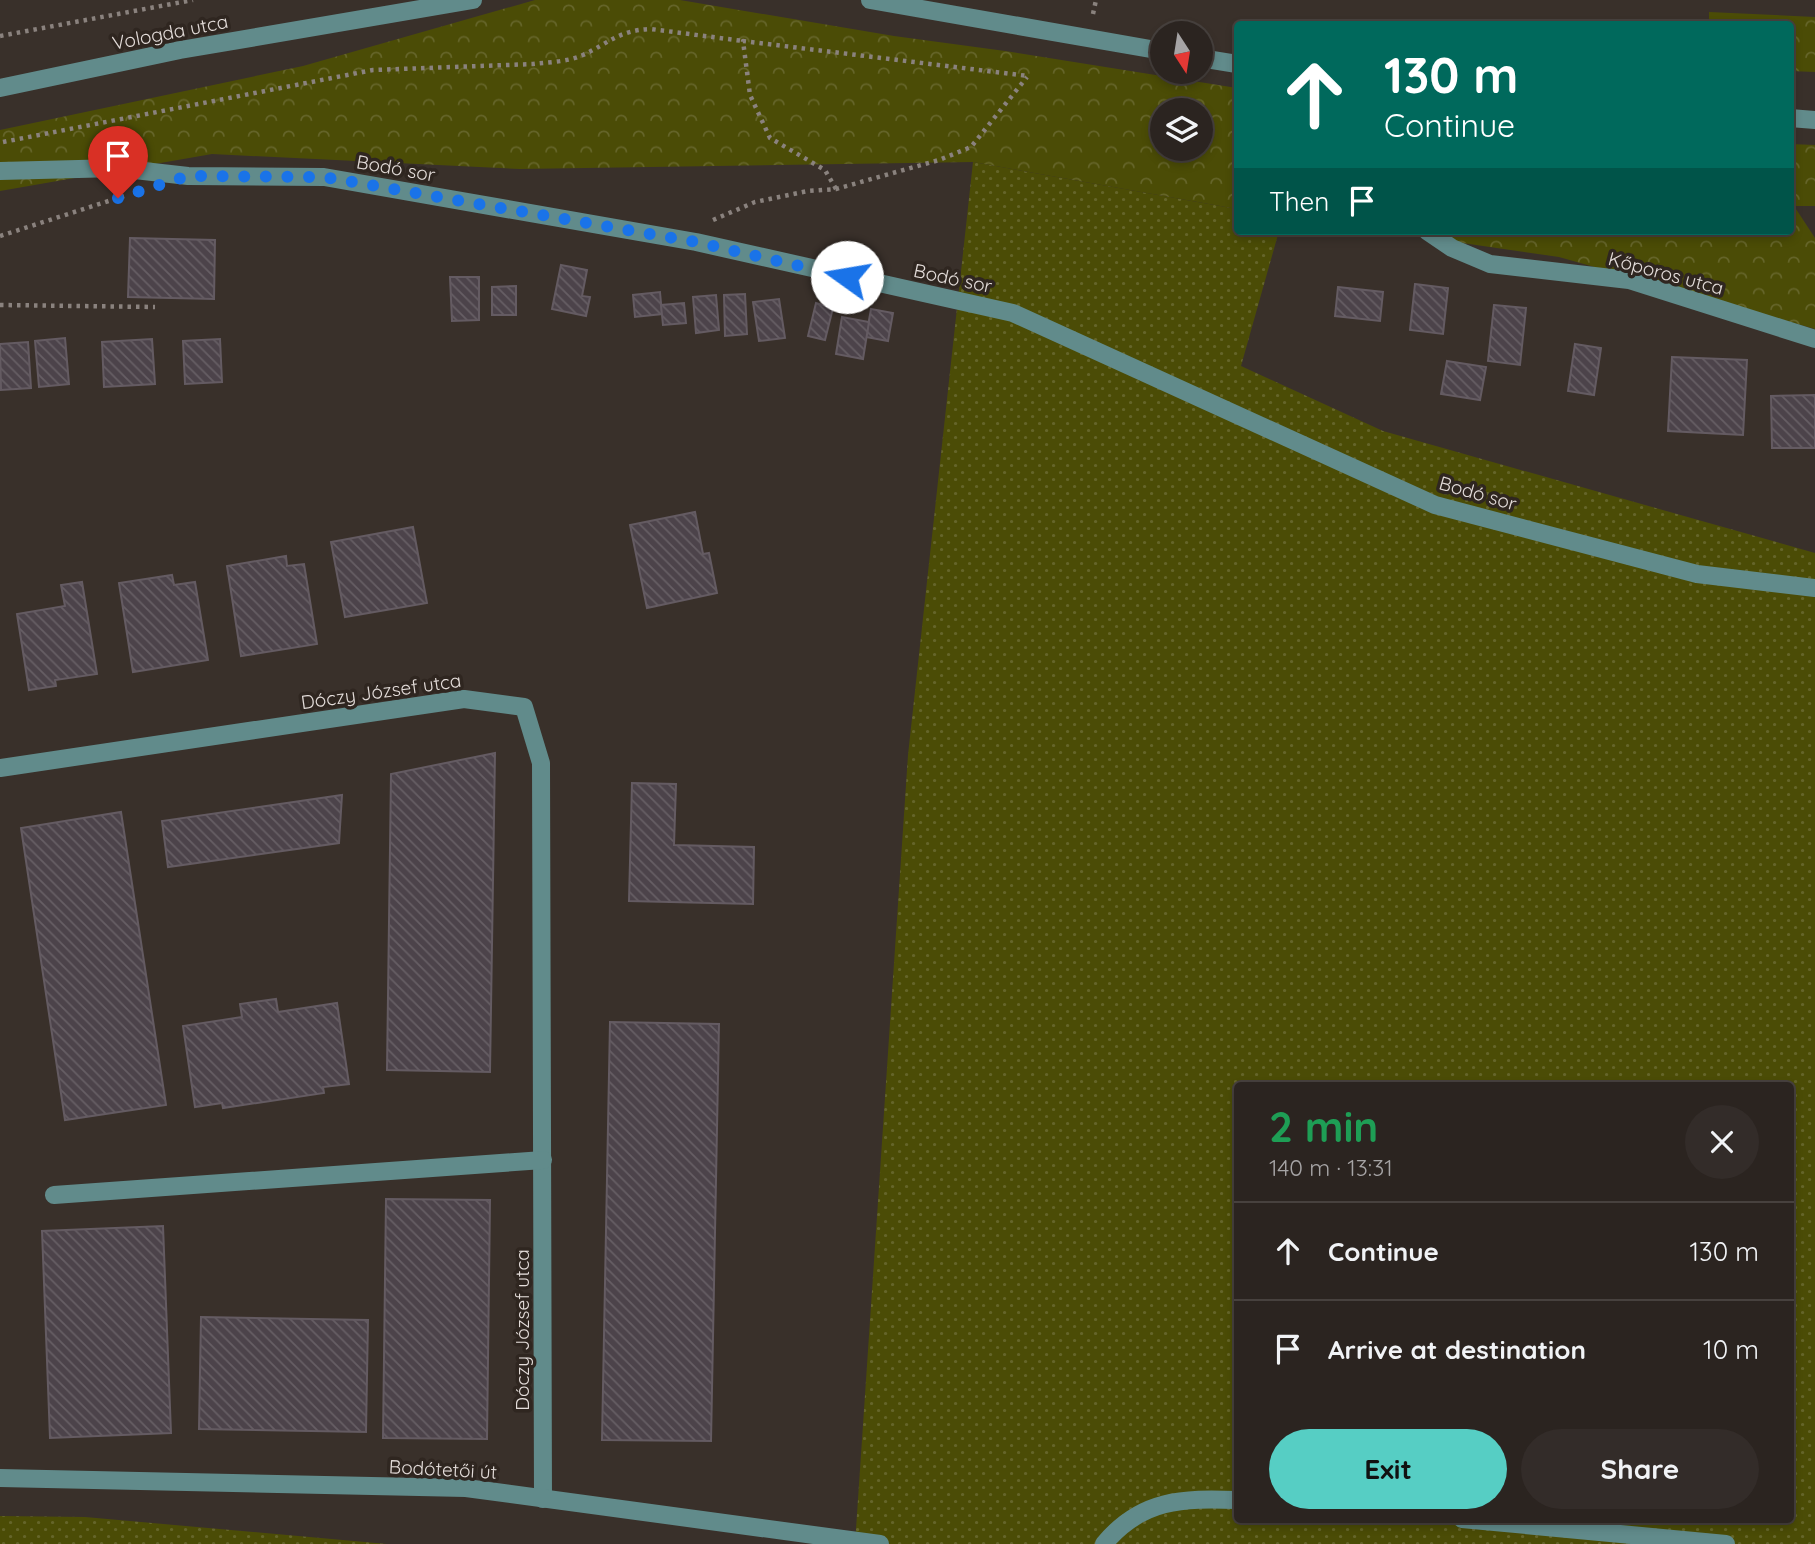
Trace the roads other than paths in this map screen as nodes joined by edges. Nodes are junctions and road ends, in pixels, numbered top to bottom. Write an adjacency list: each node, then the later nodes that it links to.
1 (473, 0): 6 (street, Vologda utca)
2 (870, 0): 3 (street)
3 (1150, 49)
4 (1213, 60): 5 (street)
5 (1234, 64)
6 (0, 88)
7 (1794, 118): 8 (street)
8 (1815, 120)
9 (0, 171): 12 (street, Bodó sor)
10 (1433, 235): 11 (street, Kőporos utca)
11 (1815, 339)
12 (1815, 588)
13 (0, 768): 14 (street, Dóczy József utca)
14 (542, 1160): 15 (street); 17 (street, Dóczy József utca)
15 (54, 1195)
16 (0, 1478): 17 (street, Bodótetői út)
17 (543, 1499): 20 (street, Bodótetői út)
18 (1234, 1500): 21 (street)
19 (1504, 1523): 22 (street)
20 (880, 1544)
21 (1104, 1544)
22 (1726, 1544)

